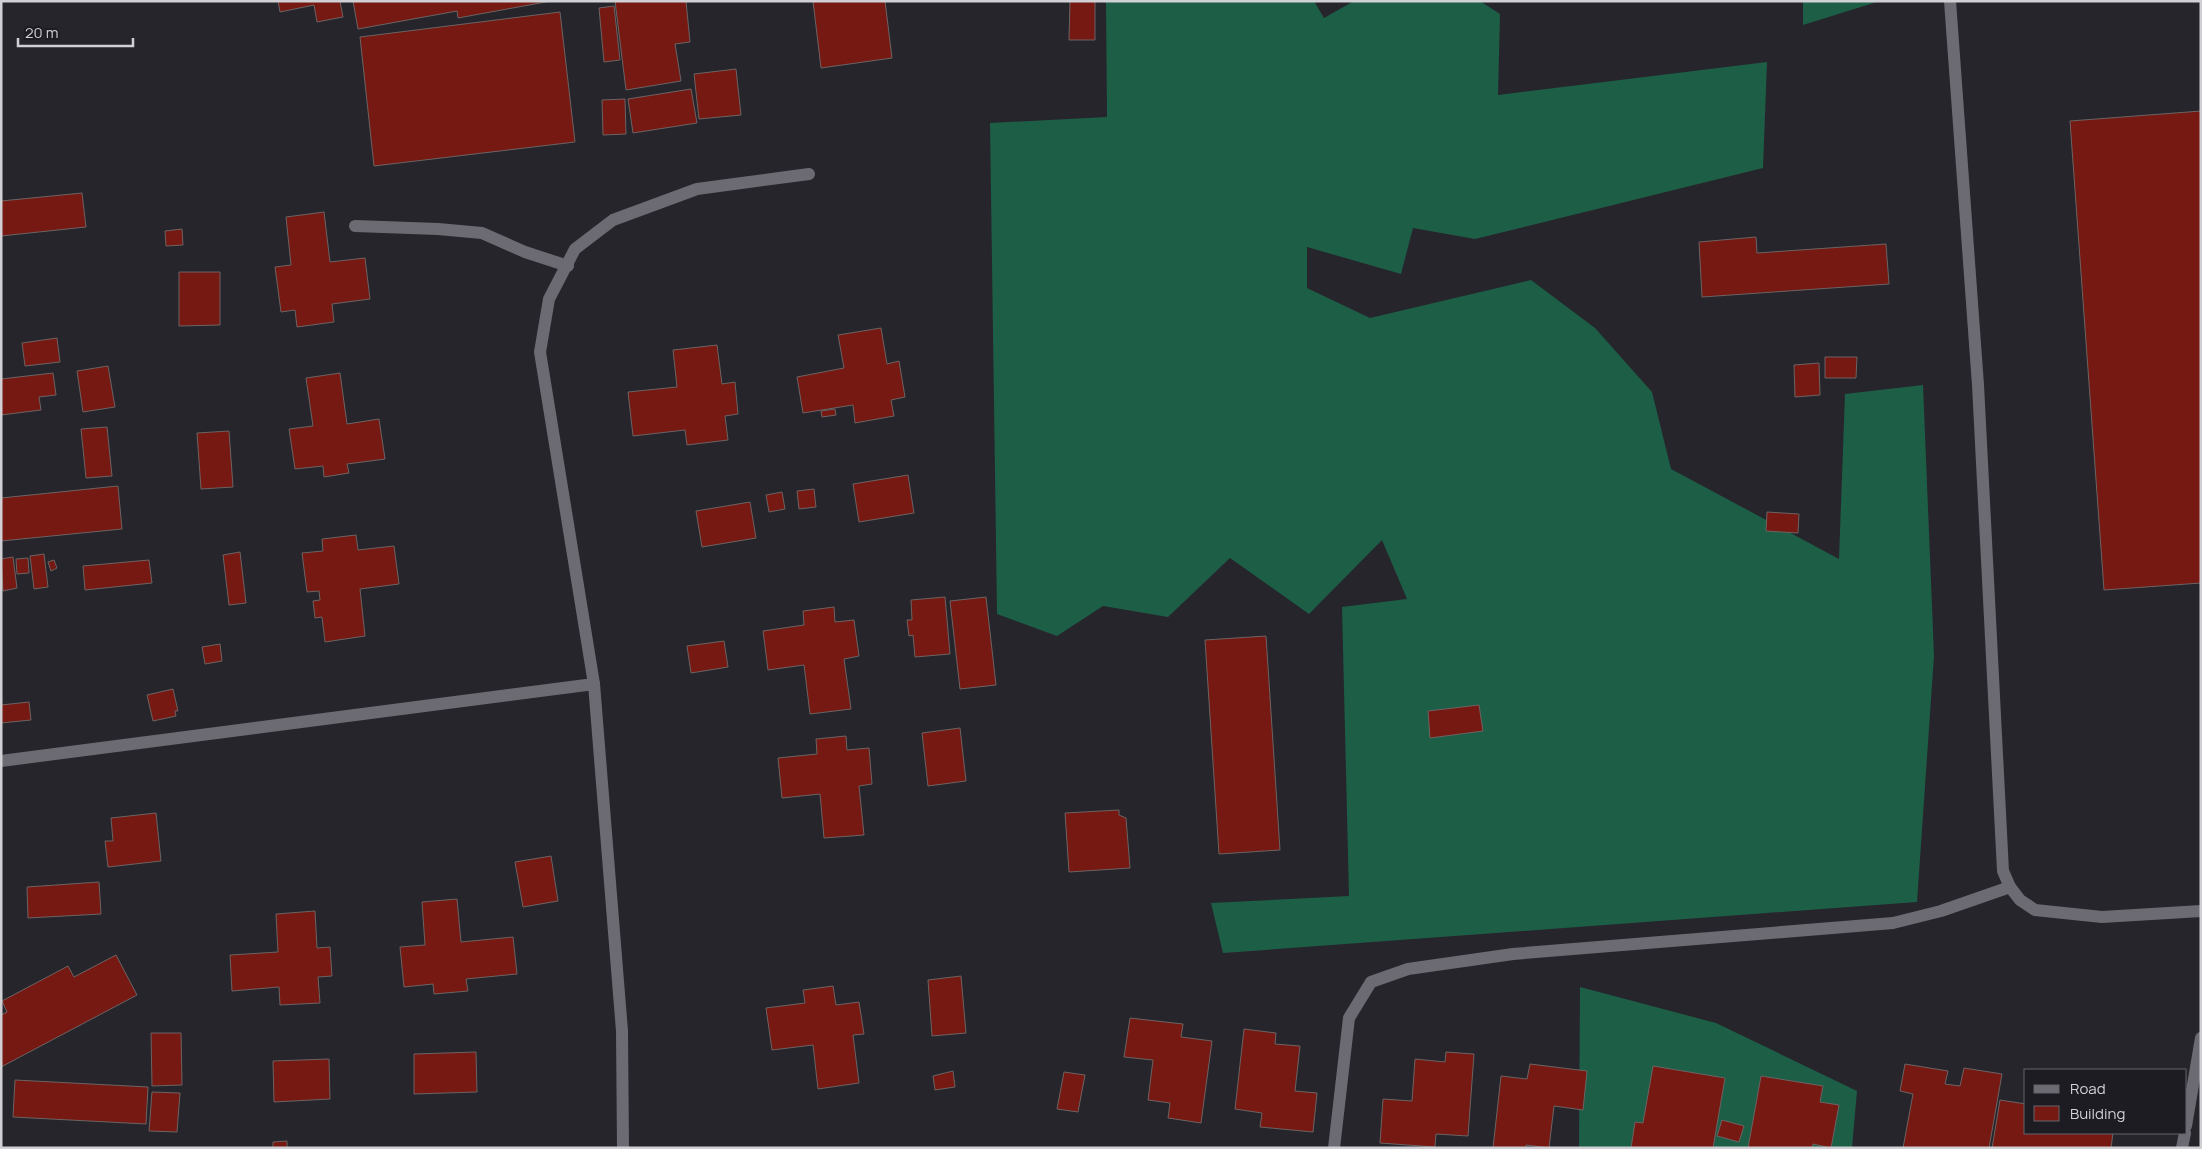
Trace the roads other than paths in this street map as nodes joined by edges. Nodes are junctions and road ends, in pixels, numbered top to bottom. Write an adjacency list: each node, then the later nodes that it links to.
1 (1950, 1): 7 (street)
2 (809, 174): 4 (street)
3 (355, 226): 4 (street)
4 (568, 266): 5 (street)
5 (594, 684): 6 (street); 12 (street)
6 (1, 761)
7 (2010, 887): 8 (street); 13 (street)
8 (2201, 911)
9 (2201, 1038): 10 (street)
10 (2187, 1120)
11 (2185, 1134): 14 (street)
12 (623, 1148)
13 (1334, 1148)
14 (2182, 1148)

